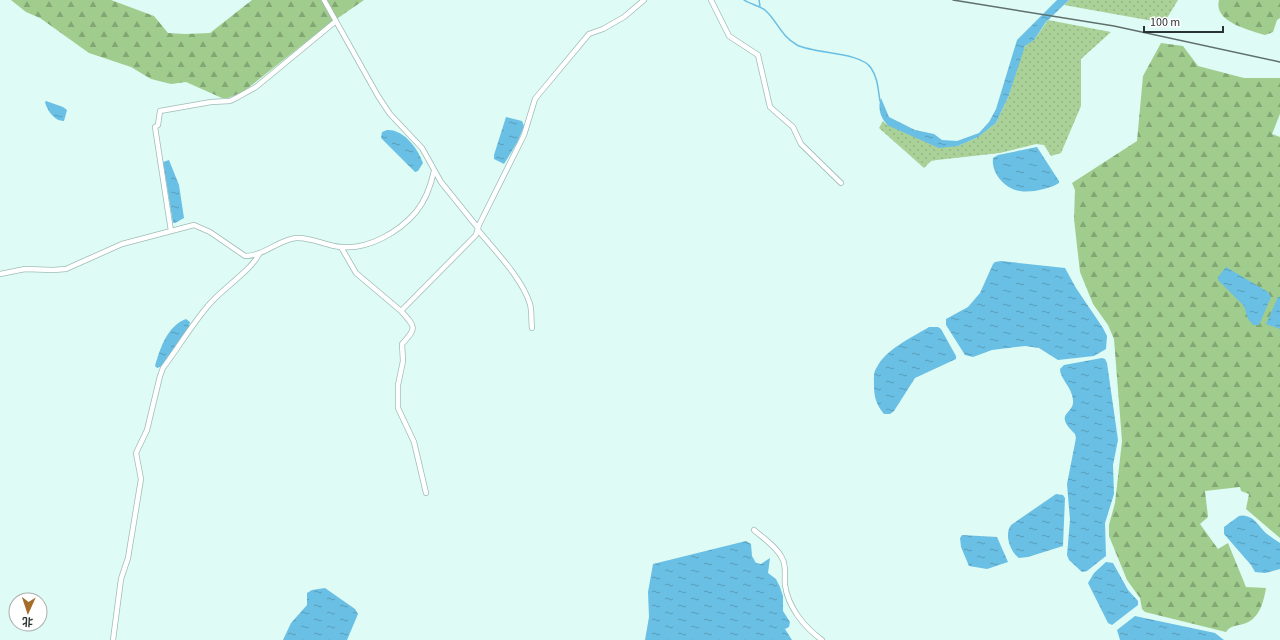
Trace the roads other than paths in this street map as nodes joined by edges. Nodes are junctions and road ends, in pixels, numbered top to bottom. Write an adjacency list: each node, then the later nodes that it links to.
1 (324, 0): 4 (street)
2 (644, 0): 7 (street)
3 (711, 0): 6 (street)
4 (336, 21): 5 (street); 8 (street)
5 (434, 171): 7 (street); 9 (street)
6 (841, 183)
7 (478, 229): 12 (street); 13 (street)
8 (171, 231): 10 (street); 11 (street)
9 (341, 248): 10 (street); 12 (street)
10 (259, 254): 16 (street)
11 (0, 274)
12 (401, 311): 14 (street)
13 (532, 328)
14 (426, 494)
15 (754, 530): 17 (street)
16 (113, 640)
17 (822, 640)

